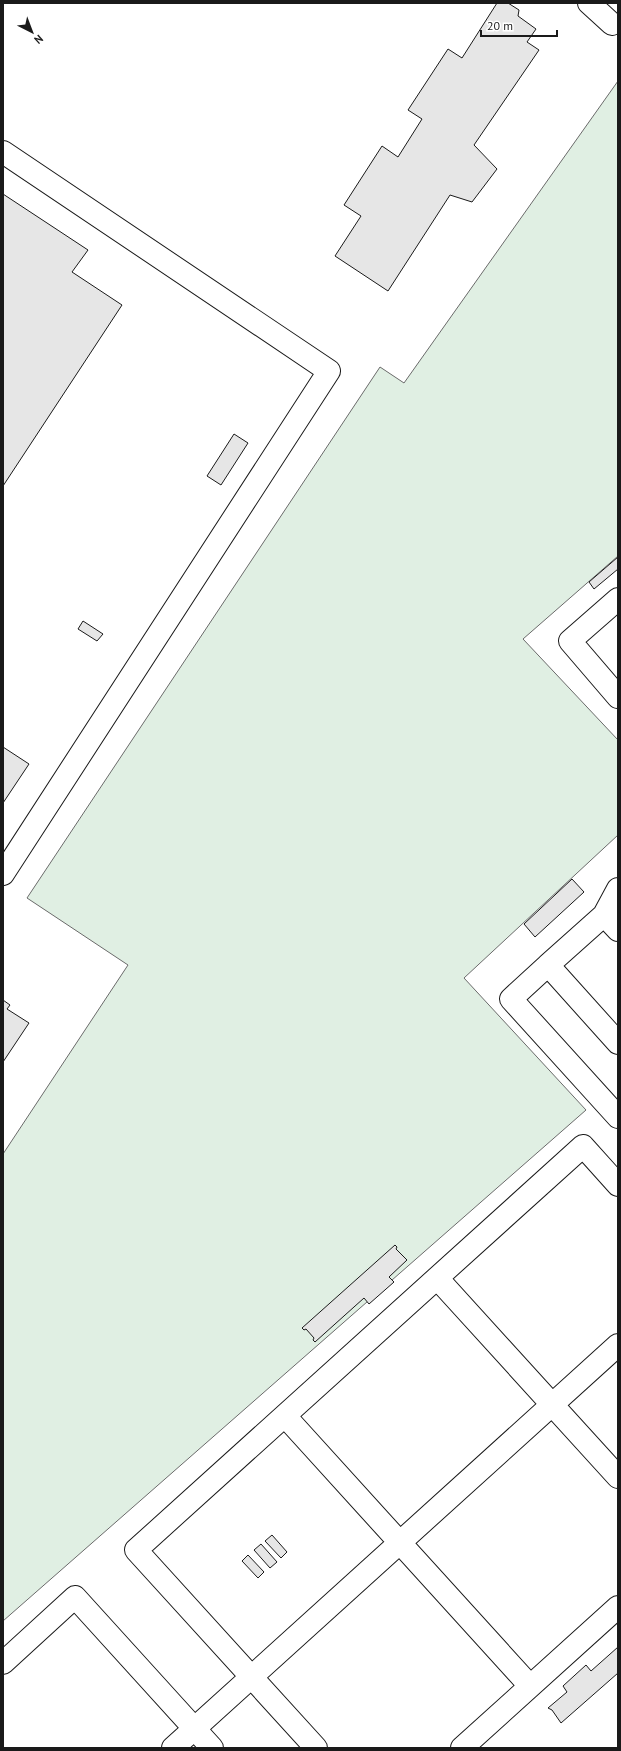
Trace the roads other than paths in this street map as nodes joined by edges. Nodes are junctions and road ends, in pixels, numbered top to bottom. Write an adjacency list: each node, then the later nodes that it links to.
1 (589, 3): 2 (lane)
2 (612, 24)
3 (3, 152): 6 (lane)
4 (618, 599): 5 (lane)
5 (618, 697)
6 (3, 874)
7 (618, 889): 8 (lane)
8 (611, 922): 9 (lane)
9 (548, 965): 10 (lane); 11 (lane)
10 (618, 1043)
11 (618, 1117)
12 (618, 1185): 13 (lane)
13 (437, 1278): 15 (lane); 16 (lane)
14 (618, 1345): 15 (lane)
15 (552, 1404): 17 (lane); 18 (lane)
16 (285, 1416): 18 (lane); 21 (lane)
17 (618, 1477)
18 (399, 1542): 21 (lane); 22 (lane)
19 (618, 1607): 22 (lane)
20 (3, 1662): 23 (lane)
21 (251, 1677): 23 (lane); 26 (lane)
22 (530, 1686): 27 (lane)
23 (195, 1729): 24 (lane); 25 (lane)
24 (173, 1748)
25 (212, 1748)
26 (316, 1748)
27 (462, 1748)

